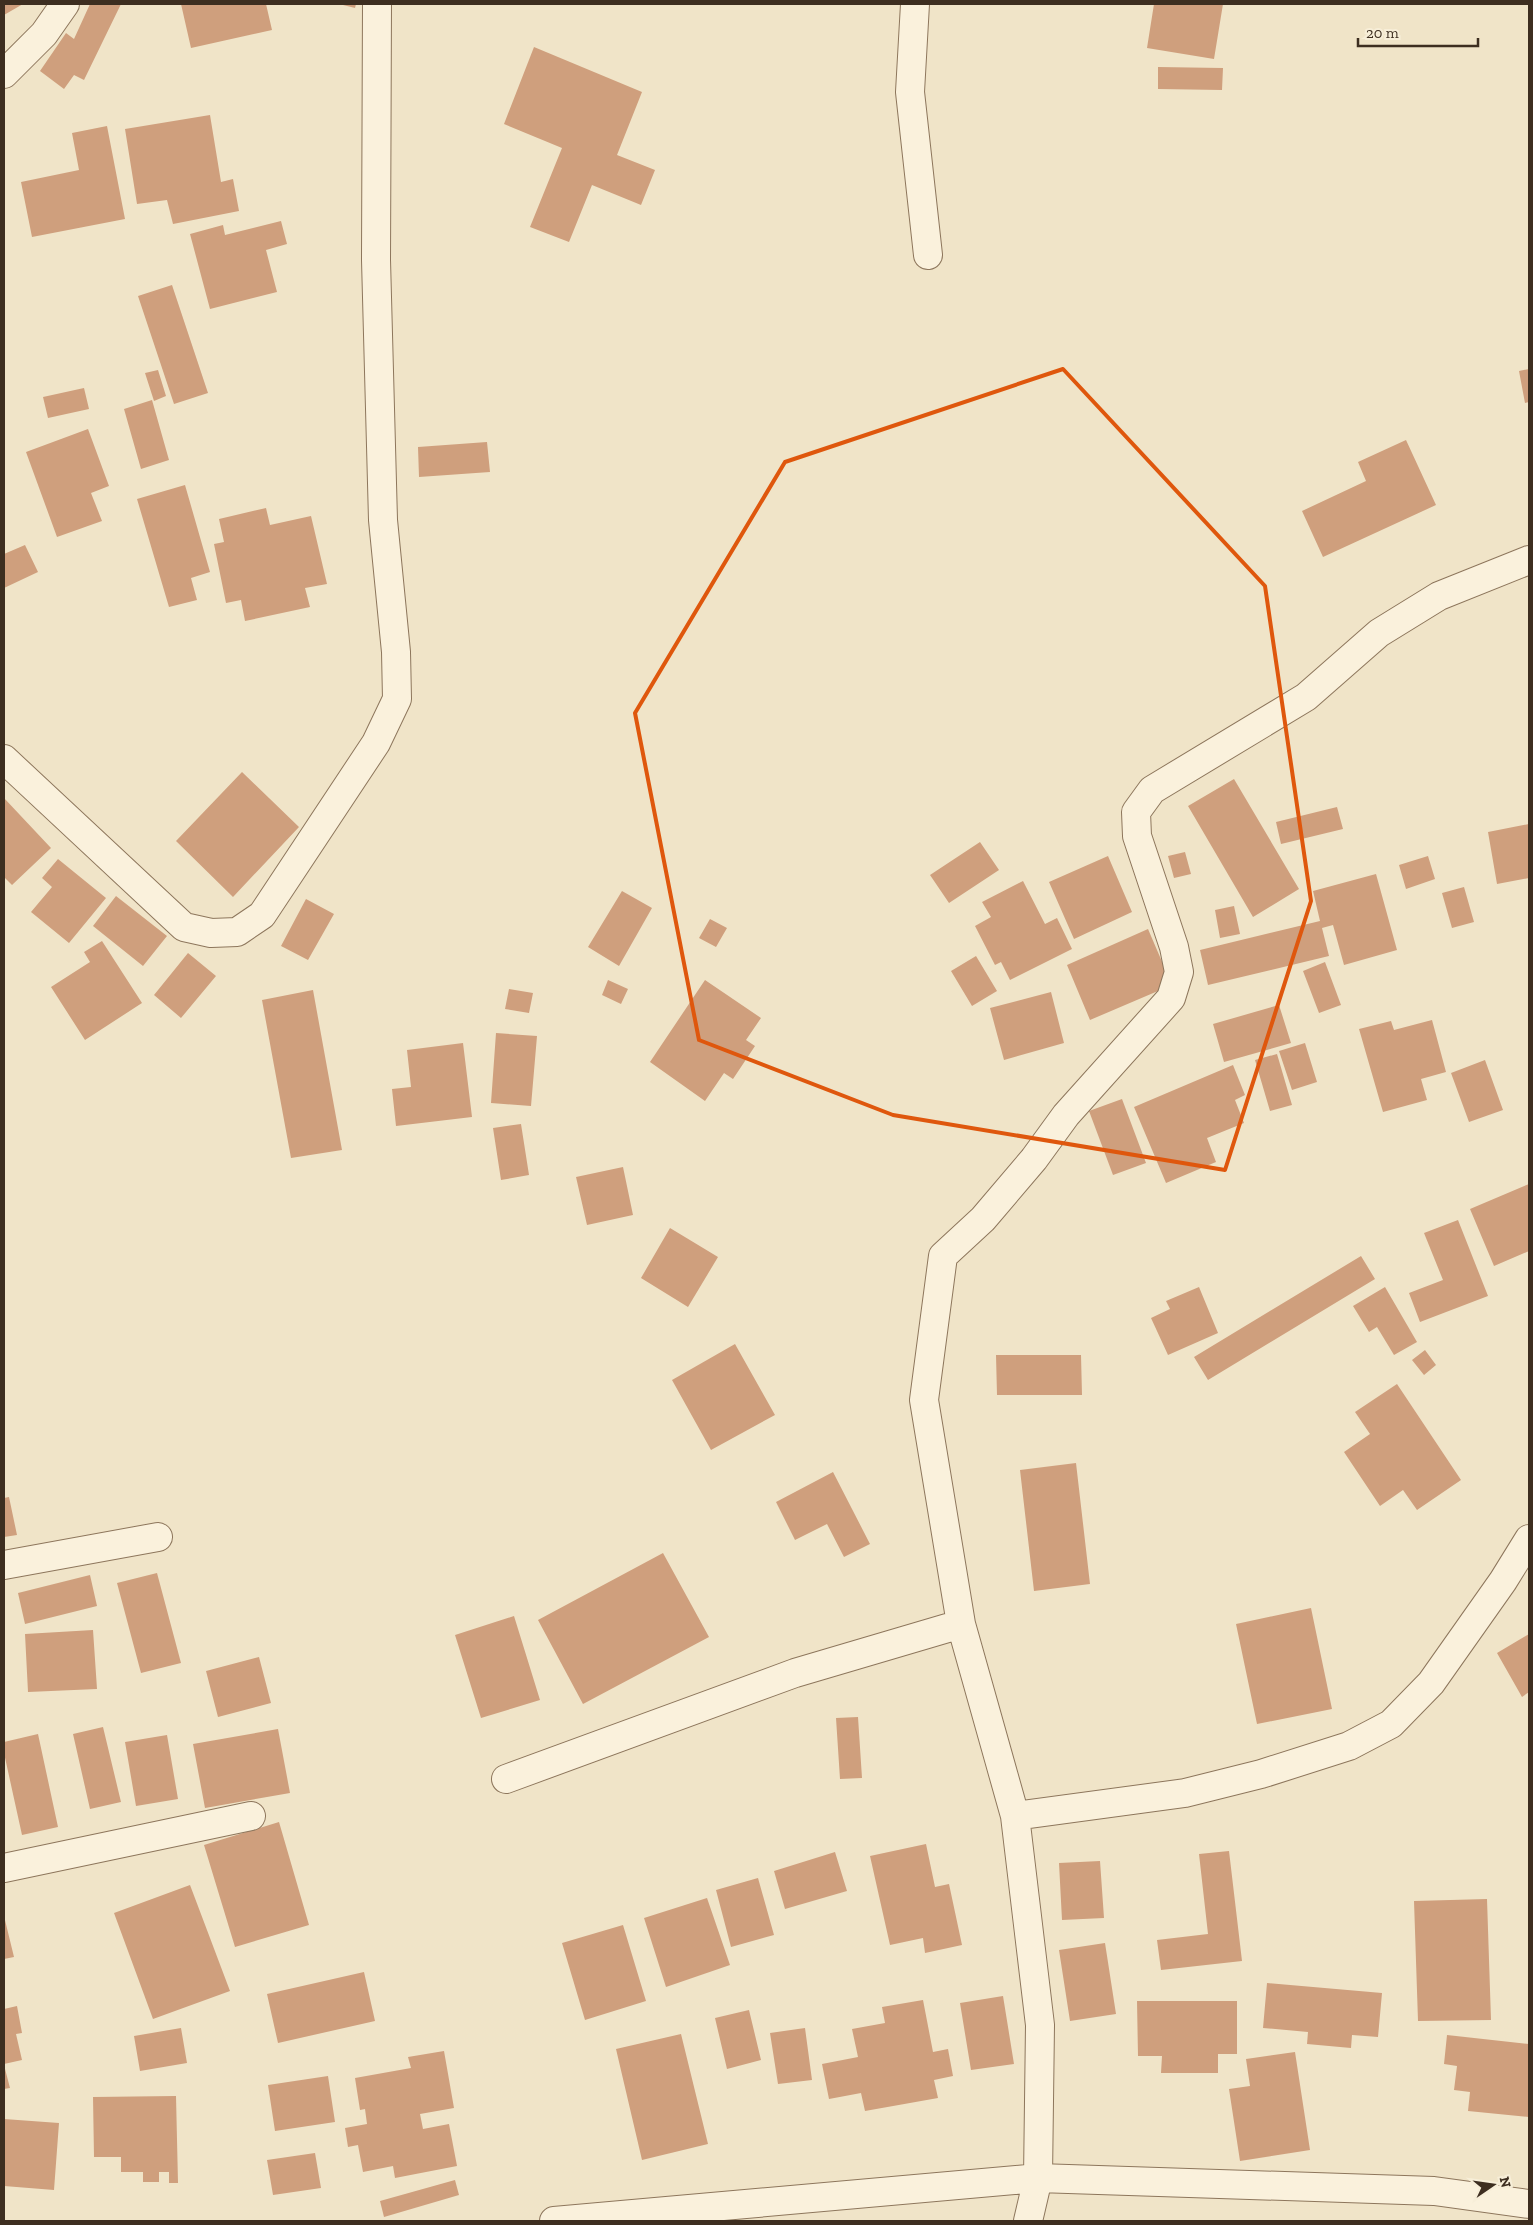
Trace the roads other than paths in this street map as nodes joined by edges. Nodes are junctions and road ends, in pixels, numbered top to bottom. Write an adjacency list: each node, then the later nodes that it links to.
1 (65, 4): 4 (street)
2 (377, 4): 7 (street)
3 (915, 4): 5 (street)
4 (4, 74)
5 (928, 255)
6 (1529, 560): 11 (street)
7 (4, 759)
8 (158, 1537): 10 (street)
9 (1529, 1539): 14 (street)
10 (4, 1565)
11 (961, 1624): 12 (street); 14 (street)
12 (506, 1779)
13 (251, 1816): 15 (street)
14 (1015, 1816): 16 (street)
15 (4, 1868)
16 (1038, 2178): 17 (street); 18 (street); 19 (street)
17 (1529, 2204)
18 (554, 2221)
19 (1028, 2221)

